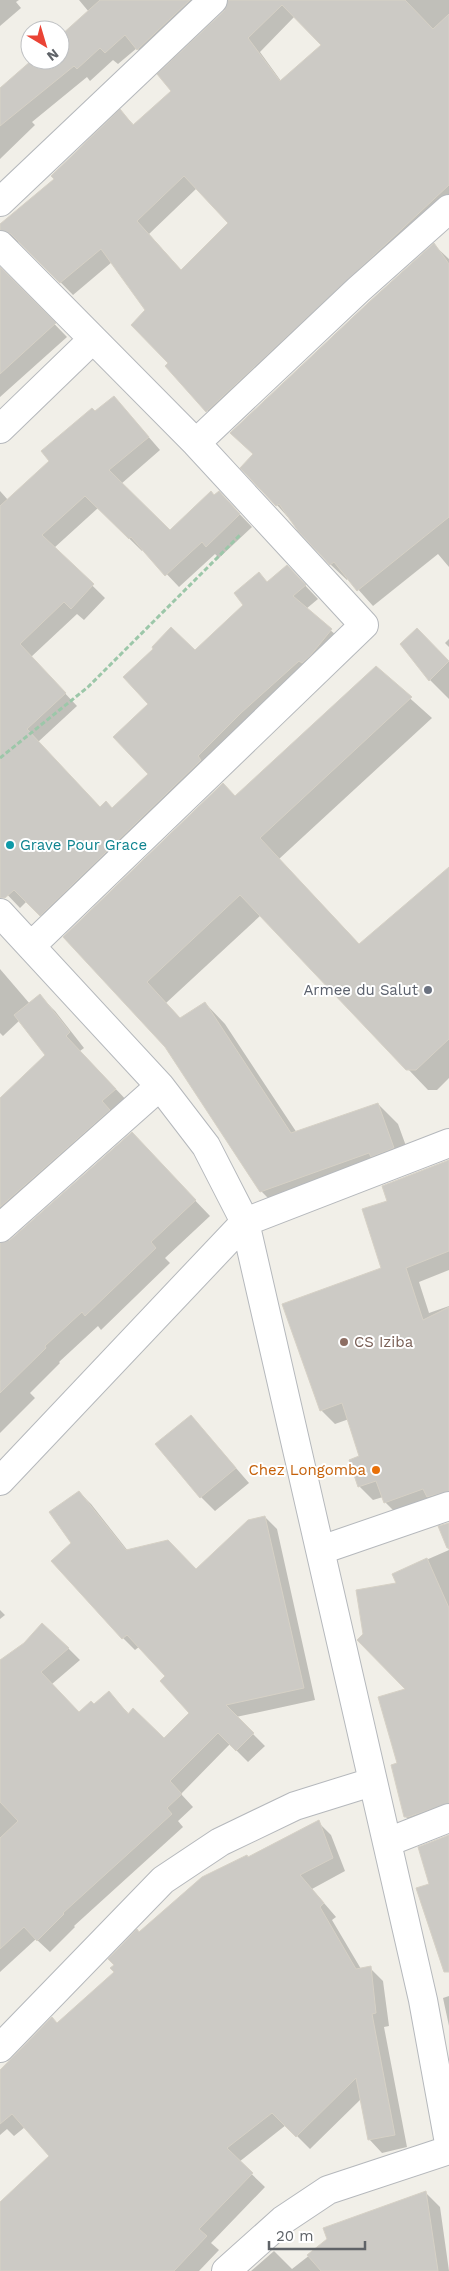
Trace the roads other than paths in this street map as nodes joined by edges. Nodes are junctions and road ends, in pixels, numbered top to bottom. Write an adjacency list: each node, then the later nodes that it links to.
1 (213, 0): 2 (street)
2 (0, 202)
3 (449, 210): 7 (street)
4 (0, 246): 5 (street)
5 (93, 339): 6 (street); 7 (street)
6 (0, 429)
7 (196, 443): 9 (street)
8 (2, 919): 9 (street)
9 (32, 945): 10 (street)
10 (160, 1086): 12 (street); 13 (street)
11 (449, 1143): 12 (street)
12 (245, 1222): 14 (street); 16 (street)
13 (0, 1228)
14 (0, 1481)
15 (449, 1506): 16 (street)
16 (321, 1550): 17 (street)
17 (372, 1782): 19 (street); 20 (street)
18 (449, 1818): 19 (street)
19 (388, 1842): 21 (street)
20 (0, 2048)
21 (449, 2143)
22 (449, 2150): 23 (street)
23 (226, 2271)

